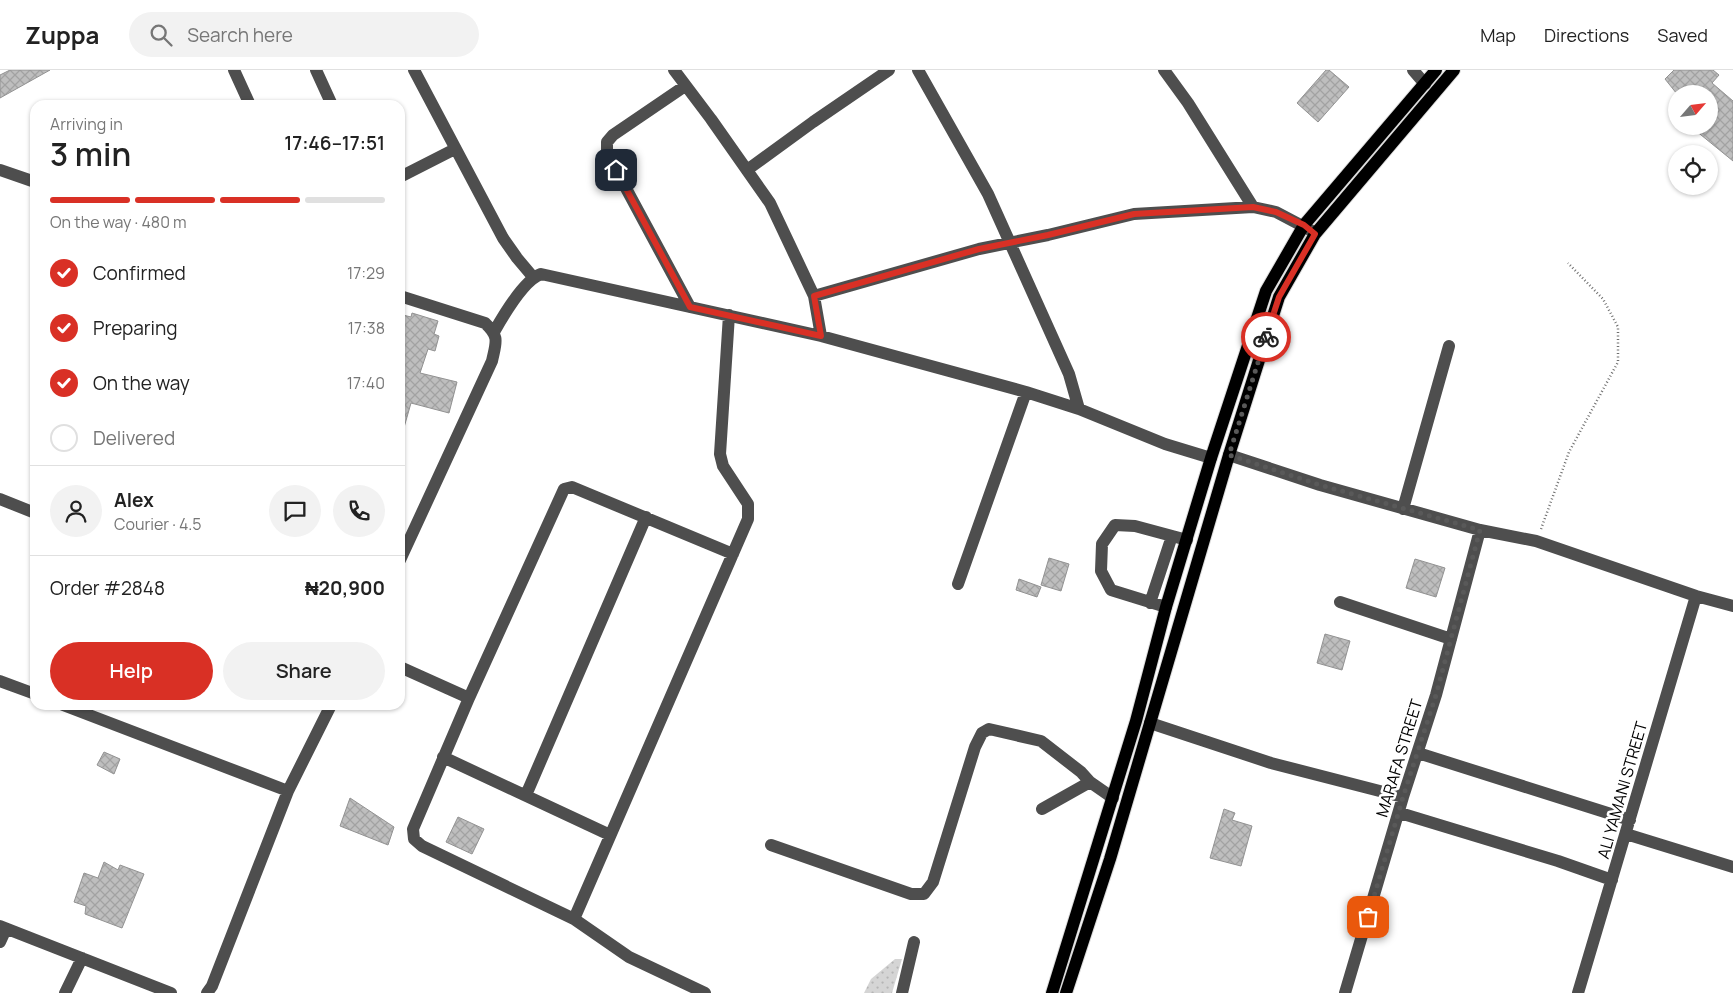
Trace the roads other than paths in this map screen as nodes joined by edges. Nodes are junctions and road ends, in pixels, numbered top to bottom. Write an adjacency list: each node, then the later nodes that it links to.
1 (234, 70): 13 (street)
2 (316, 70): 14 (street)
3 (414, 70): 15 (street)
4 (674, 70): 12 (street)
5 (889, 70): 17 (street)
6 (918, 70): 23 (street)
7 (1164, 70): 20 (street)
8 (1413, 70): 11 (street)
9 (1436, 70): 11 (main road)
10 (1454, 70): 22 (main road)
11 (1425, 84): 21 (main road)
12 (685, 86): 17 (street); 27 (street)
13 (248, 100)
14 (330, 100)
15 (455, 149): 18 (street); 24 (street)
16 (0, 170): 19 (street)
17 (747, 170): 25 (street)
18 (405, 174)
19 (30, 180)
20 (1253, 207): 21 (street); 23 (street)
21 (1304, 225): 22 (street); 35 (main road)
22 (1315, 234): 34 (main road)
23 (1009, 242): 25 (street); 33 (street)
24 (533, 277): 27 (street); 29 (street)
25 (814, 296): 30 (street)
26 (405, 298): 29 (street)
27 (690, 307): 28 (street)
28 (729, 315): 30 (street); 44 (street)
29 (494, 332): 43 (street)
30 (821, 336): 32 (street)
31 (1449, 346): 37 (street)
32 (1026, 392): 33 (street); 48 (street)
33 (1079, 409): 35 (street)
34 (1229, 455): 37 (street); 47 (main road)
35 (1211, 458): 42 (main road)
36 (0, 499): 38 (street)
37 (1403, 509): 40 (street)
38 (30, 511)
39 (646, 518): 44 (street); 58 (street); 66 (street)
40 (1480, 530): 49 (street); 54 (street, MARAFA STREET)
41 (1172, 536): 42 (street); 45 (street); 51 (street)
42 (1187, 540): 46 (main road)
43 (405, 549)
44 (733, 554): 73 (street)
45 (1163, 567): 46 (street); 51 (street)
46 (1177, 571): 47 (street); 53 (main road)
47 (1192, 577): 61 (main road)
48 (958, 584)
49 (1696, 596): 52 (street); 71 (street, ALI YAMANI STREET)
50 (1340, 602): 54 (street)
51 (1150, 603): 53 (street)
52 (1733, 606)
53 (1166, 607): 68 (main road)
54 (1451, 638): 62 (street, MARAFA STREET)
55 (405, 669): 58 (street)
56 (0, 681): 57 (street)
57 (30, 692)
58 (469, 698): 63 (street)
59 (76, 710): 65 (street)
60 (328, 710): 65 (street)
61 (1150, 723): 67 (street); 76 (main road)
62 (1418, 753): 67 (street, MARAFA STREET); 71 (street)
63 (444, 757): 66 (street); 79 (street)
64 (1090, 782): 68 (street); 69 (street); 74 (street)
65 (288, 791): 86 (street)
66 (526, 795): 73 (street)
67 (1403, 797): 70 (street, MARAFA STREET)
68 (1113, 798): 75 (main road)
69 (1042, 810)
70 (1400, 813): 78 (street); 91 (street, MARAFA STREET)
71 (1630, 820): 72 (street, ALI YAMANI STREET)
72 (1626, 834): 77 (street); 78 (street, ALI YAMANI STREET)
73 (610, 835): 79 (street)
74 (771, 845)
75 (1095, 856): 76 (main road); 89 (main road)
76 (1110, 859): 90 (main road)
77 (1733, 867)
78 (1612, 880): 92 (street, ALI YAMANI STREET)
79 (574, 919): 87 (street)
80 (3, 928): 81 (street); 83 (street)
81 (0, 942)
82 (914, 942): 88 (street)
83 (82, 958): 84 (street); 85 (street)
84 (65, 993)
85 (171, 993)
86 (207, 993)
87 (705, 993)
88 (902, 993)
89 (1052, 993)
90 (1066, 993)
91 (1345, 993)
92 (1578, 993)

